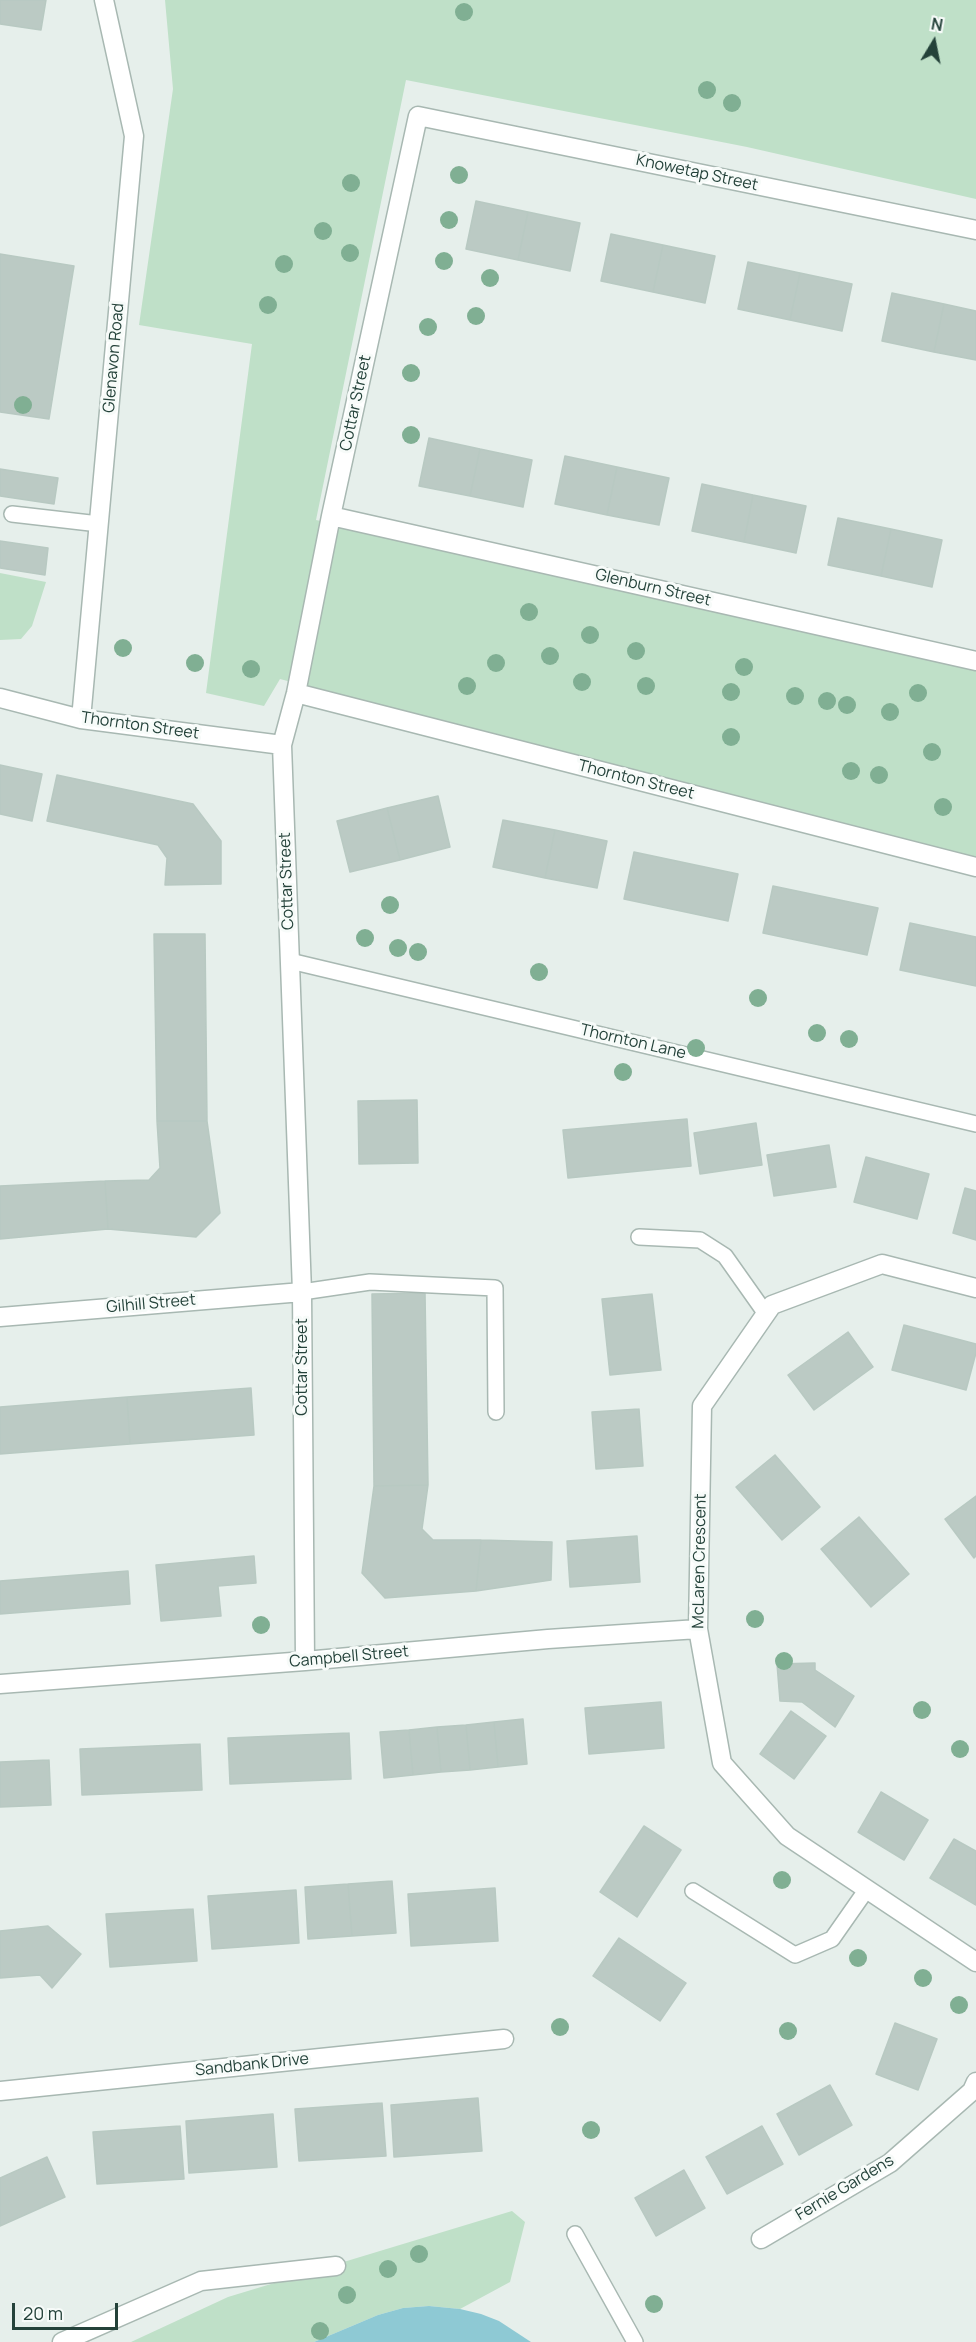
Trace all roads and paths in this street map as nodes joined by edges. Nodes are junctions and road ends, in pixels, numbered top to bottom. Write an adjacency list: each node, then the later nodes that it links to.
1 (104, 0): 6 (street, Glenavon Road)
2 (418, 116): 3 (street, Knowetap Street); 5 (street, Cottar Street)
3 (976, 230)
4 (12, 514): 6 (lane)
5 (331, 516): 7 (street, Glenburn Street); 8 (street, Cottar Street)
6 (99, 524): 10 (street, Glenavon Road)
7 (976, 661)
8 (296, 693): 11 (street, Cottar Street); 12 (street, Thornton Street)
9 (0, 698): 10 (street, Thornton Street)
10 (81, 719): 11 (street, Thornton Street)
11 (282, 745): 13 (street, Cottar Street)
12 (976, 867)
13 (290, 961): 14 (lane, Thornton Lane); 17 (street, Cottar Street)
14 (976, 1124)
15 (639, 1237): 18 (lane)
16 (976, 1288): 18 (street, McLaren Crescent)
17 (302, 1292): 19 (street, Gilhill Street); 20 (lane); 22 (street, Cottar Street)
18 (766, 1314): 21 (street, McLaren Crescent)
19 (0, 1317)
20 (496, 1412)
21 (698, 1629): 22 (street, Campbell Street); 24 (street, McLaren Crescent)
22 (305, 1661): 23 (street, Campbell Street)
23 (0, 1684)
24 (867, 1889): 25 (lane); 26 (street, McLaren Crescent)
25 (693, 1891)
26 (976, 1962)
27 (504, 2038): 29 (street, Sandbank Drive)
28 (976, 2082): 31 (street, Fernie Gardens)
29 (0, 2091)
30 (575, 2234): 34 (lane)
31 (761, 2239)
32 (336, 2266): 33 (street)
33 (62, 2342)
34 (635, 2342)

